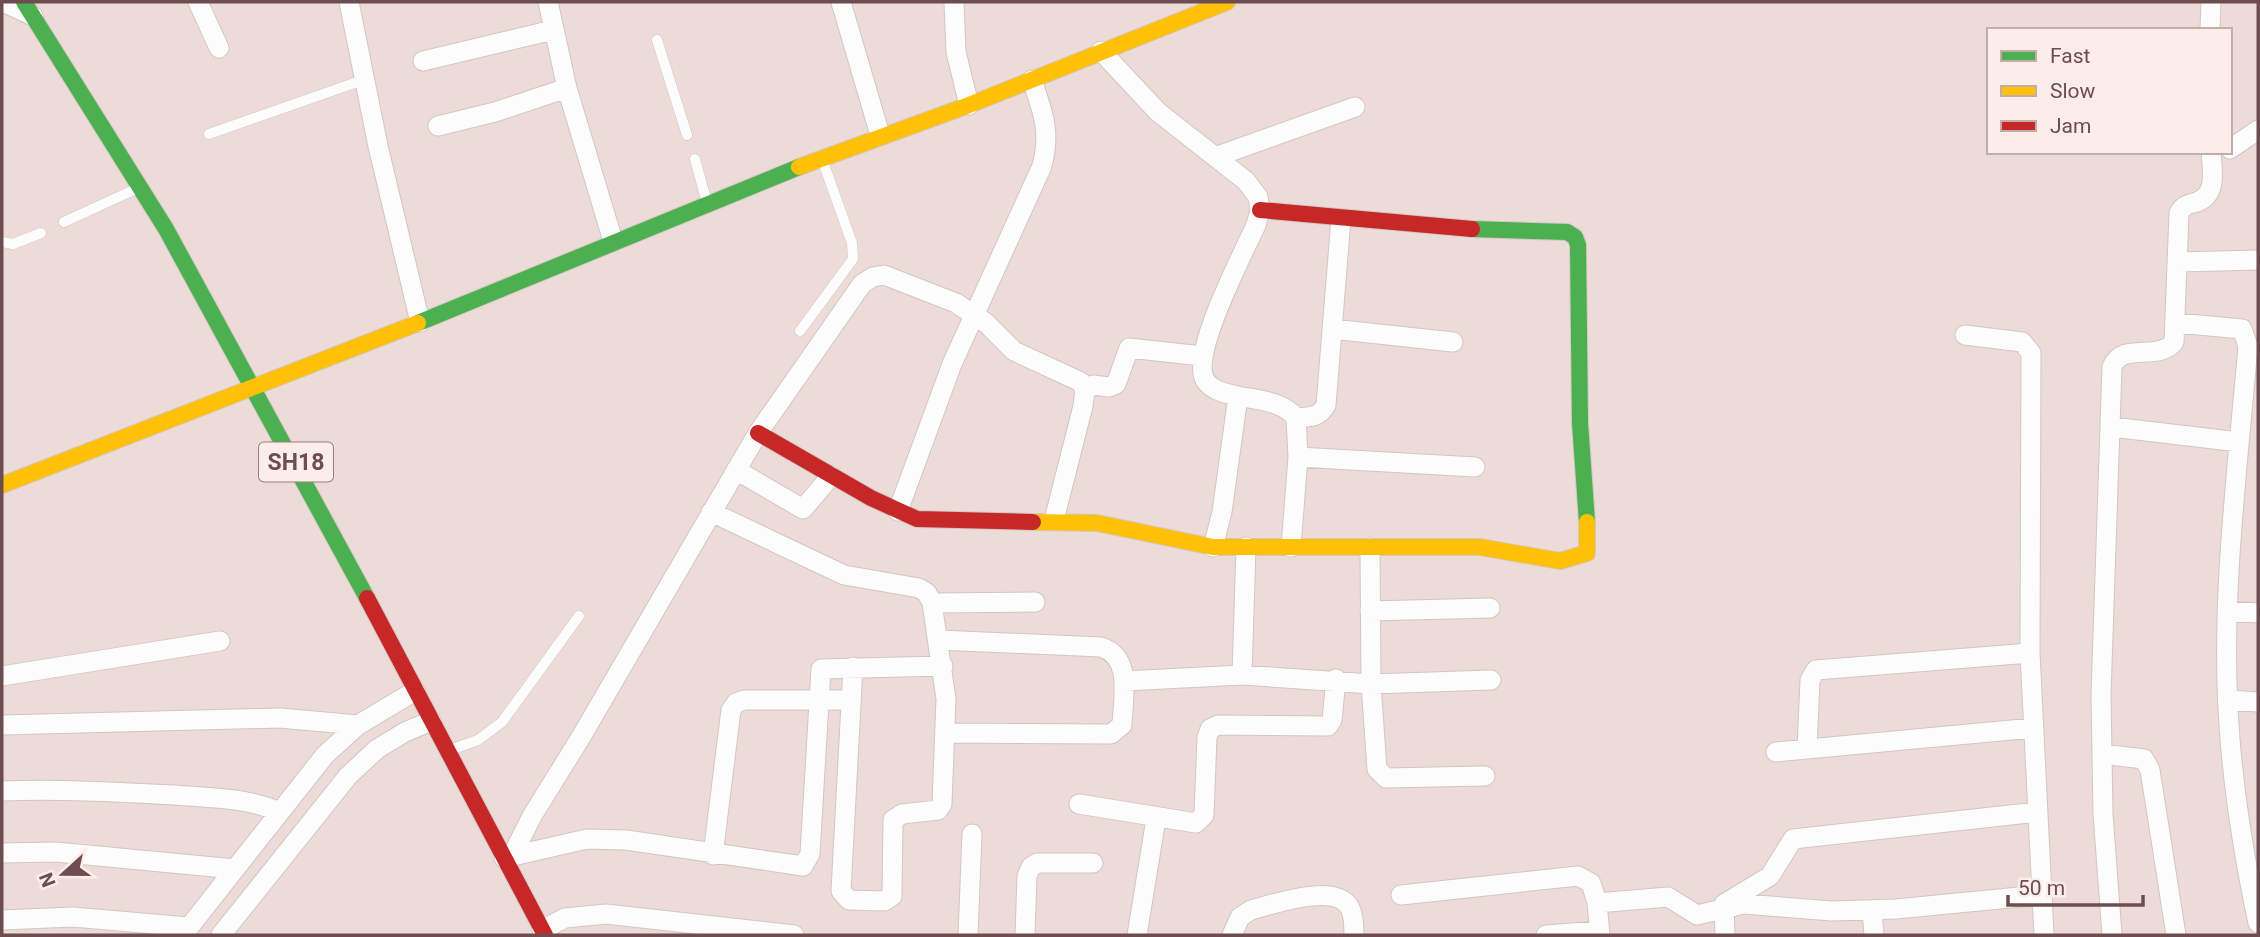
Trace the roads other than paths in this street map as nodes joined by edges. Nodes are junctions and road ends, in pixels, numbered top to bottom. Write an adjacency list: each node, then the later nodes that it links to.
1 (4, 2): 10 (street)
2 (198, 2): 14 (street)
3 (349, 2): 17 (street)
4 (548, 2): 12 (street)
5 (841, 2): 26 (street)
6 (954, 2): 20 (street)
7 (1227, 2): 9 (street)
8 (2211, 2): 11 (street)
9 (1198, 7): 15 (street)
10 (29, 9): 32 (street, SH18)
11 (2210, 28)
12 (553, 30): 16 (street); 19 (street)
13 (657, 40): 25 (lane)
14 (219, 48)
15 (1101, 51): 18 (street); 29 (street)
16 (423, 61)
17 (363, 80): 24 (lane); 43 (street)
18 (1032, 80): 20 (street); 42 (street)
19 (567, 88): 22 (street); 38 (street)
20 (969, 105): 26 (street)
21 (1355, 107): 29 (street)
22 (438, 126)
23 (2258, 130): 27 (street)
24 (209, 134)
25 (687, 135)
26 (880, 135): 30 (street)
27 (2232, 148)
28 (2211, 154): 41 (street)
29 (1215, 157): 34 (street)
30 (822, 158): 33 (street); 46 (lane)
31 (695, 159): 33 (lane)
32 (142, 187): 36 (lane); 50 (street, SH18)
33 (707, 204): 38 (street)
34 (1260, 210): 35 (street); 49 (street)
35 (1340, 219): 45 (street); 68 (street)
36 (64, 222)
37 (41, 233): 39 (lane)
38 (614, 241): 43 (street)
39 (2, 242)
40 (2258, 260): 41 (street)
41 (2178, 262): 44 (street)
42 (974, 313): 51 (street); 55 (street); 63 (street)
43 (420, 322): 50 (street)
44 (2177, 323): 54 (street); 56 (street)
45 (1332, 329): 48 (street); 53 (street)
46 (800, 331)
47 (1965, 335): 78 (street)
48 (1453, 342)
49 (1202, 356): 51 (street); 52 (street)
50 (257, 386): 61 (street); 87 (street, SH18)
51 (1085, 391): 64 (street)
52 (1238, 396): 53 (street); 65 (street)
53 (1296, 418): 57 (street)
54 (2112, 427): 56 (street); 100 (street)
55 (758, 433): 59 (street); 60 (street)
56 (2239, 442): 73 (street)
57 (1298, 457): 58 (street); 67 (street)
58 (1475, 467)
59 (736, 470): 60 (street); 62 (street)
60 (831, 476): 63 (street)
61 (2, 485)
62 (711, 512): 70 (street); 111 (street)
63 (898, 512): 64 (street)
64 (1054, 520): 65 (street)
65 (1213, 547): 66 (street)
66 (1246, 547): 67 (street); 81 (street)
67 (1290, 547): 68 (street)
68 (1370, 548): 72 (street)
69 (1035, 601): 70 (street)
70 (932, 603): 76 (street)
71 (1490, 608): 72 (street)
72 (1370, 611): 86 (street)
73 (2228, 611): 74 (street); 90 (street)
74 (2258, 613)
75 (579, 616): 98 (lane)
76 (939, 640): 79 (street); 85 (street)
77 (220, 641): 82 (street)
78 (2030, 653): 95 (street); 97 (street)
79 (943, 666): 80 (street); 96 (street)
80 (853, 667): 88 (street); 89 (street)
81 (1242, 675): 83 (street); 85 (street)
82 (2, 676)
83 (1336, 679): 86 (street); 106 (street)
84 (1491, 680): 86 (street)
85 (1124, 681): 96 (street)
86 (1371, 684): 101 (street)
87 (415, 691): 92 (street, SH18); 94 (street)
88 (817, 699): 89 (street); 110 (street); 110 (street)
89 (850, 700): 96 (street)
90 (2229, 700): 91 (street); 108 (street)
91 (2258, 702)
92 (431, 721): 98 (street, SH18); 124 (street)
93 (2, 724): 94 (street)
94 (358, 725): 104 (street)
95 (2033, 728): 97 (street); 105 (street)
96 (947, 733)
97 (1807, 749): 99 (street)
98 (447, 751): 111 (street, SH18)
99 (1776, 752)
100 (2102, 754): 135 (street); 136 (street)
101 (1485, 776)
102 (2, 791): 104 (street)
103 (1079, 804): 106 (street)
104 (280, 812): 113 (street)
105 (2037, 812): 115 (street); 117 (street)
106 (1156, 819): 128 (street)
107 (972, 834): 126 (street)
108 (2251, 844): 119 (street)
109 (2, 853): 113 (street)
110 (713, 855): 111 (street)
111 (508, 858): 122 (street, SH18)
112 (1093, 863): 127 (street)
113 (235, 869): 121 (street)
114 (1401, 895): 116 (street)
115 (2040, 895): 118 (street); 134 (street)
116 (1597, 903): 117 (street); 123 (street)
117 (1723, 910): 118 (street); 132 (street)
118 (1872, 910): 133 (street)
119 (2257, 915)
120 (2, 920): 121 (street)
121 (186, 931)
122 (544, 932): 125 (street)
123 (1599, 933): 131 (street)
124 (221, 935)
125 (794, 935)
126 (968, 935)
127 (1025, 935)
128 (1138, 935)
129 (1232, 935): 130 (street)
130 (1354, 935)
131 (1546, 935)
132 (1725, 935)
133 (1874, 935)
134 (2044, 935)
135 (2112, 935)
136 (2176, 935)

